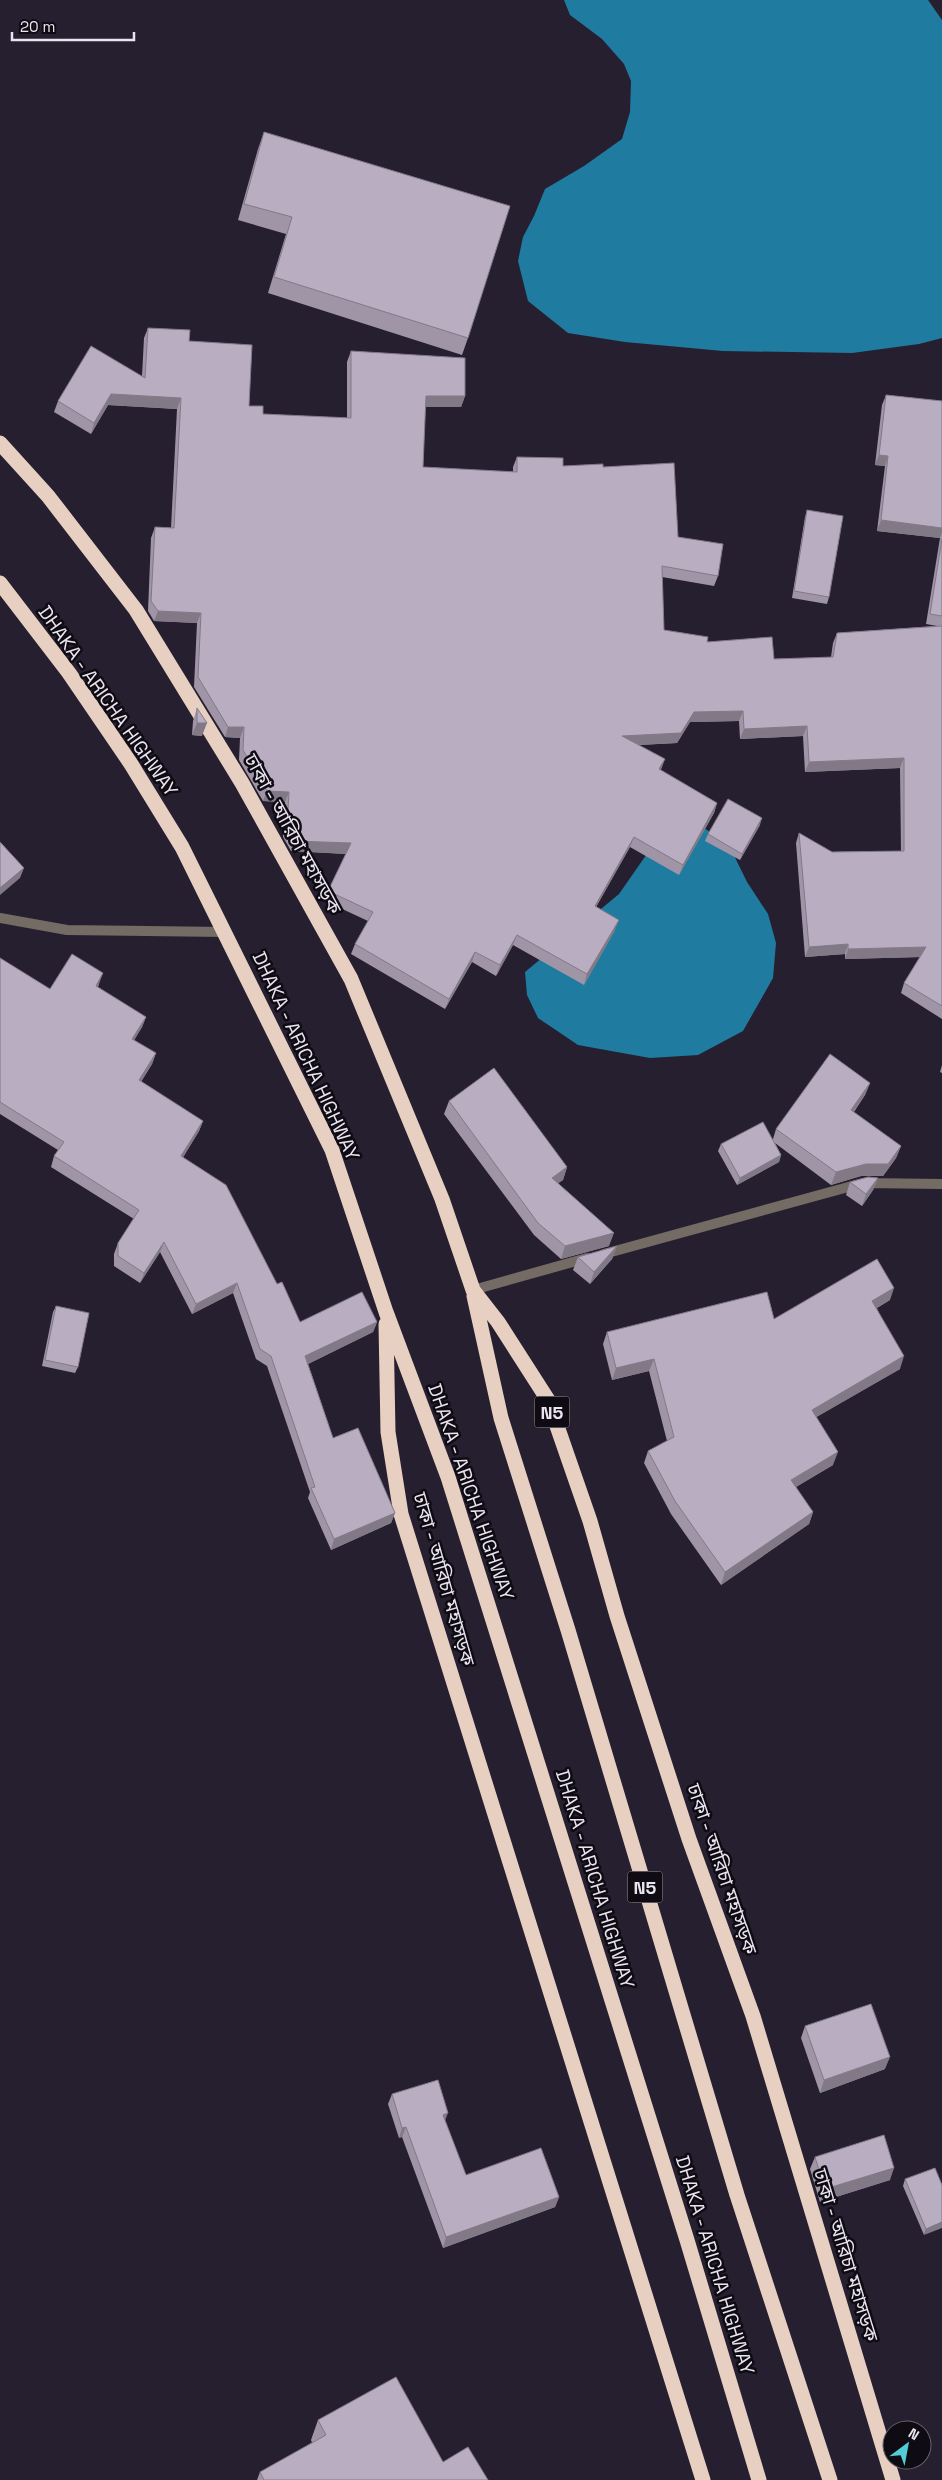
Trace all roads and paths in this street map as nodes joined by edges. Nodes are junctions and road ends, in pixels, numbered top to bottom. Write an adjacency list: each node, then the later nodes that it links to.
1 (0, 444): 6 (highway, ঢাকা - আরিচা মহাসড়ক / N5)
2 (0, 583): 4 (highway, DHAKA - ARICHA HIGHWAY)
3 (0, 918): 4 (street)
4 (225, 932): 7 (highway, DHAKA - ARICHA HIGHWAY)
5 (942, 1184): 6 (street)
6 (473, 1290): 10 (highway, ঢাকা - আরিচা মহাসড়ক / N5); 11 (highway, ঢাকা - আরিচা মহাসড়ক / N5)
7 (386, 1312): 8 (highway, ঢাকা - আরিচা মহাসড়ক); 9 (highway, DHAKA - ARICHA HIGHWAY)
8 (703, 2480)
9 (759, 2480)
10 (830, 2480)
11 (893, 2480)

